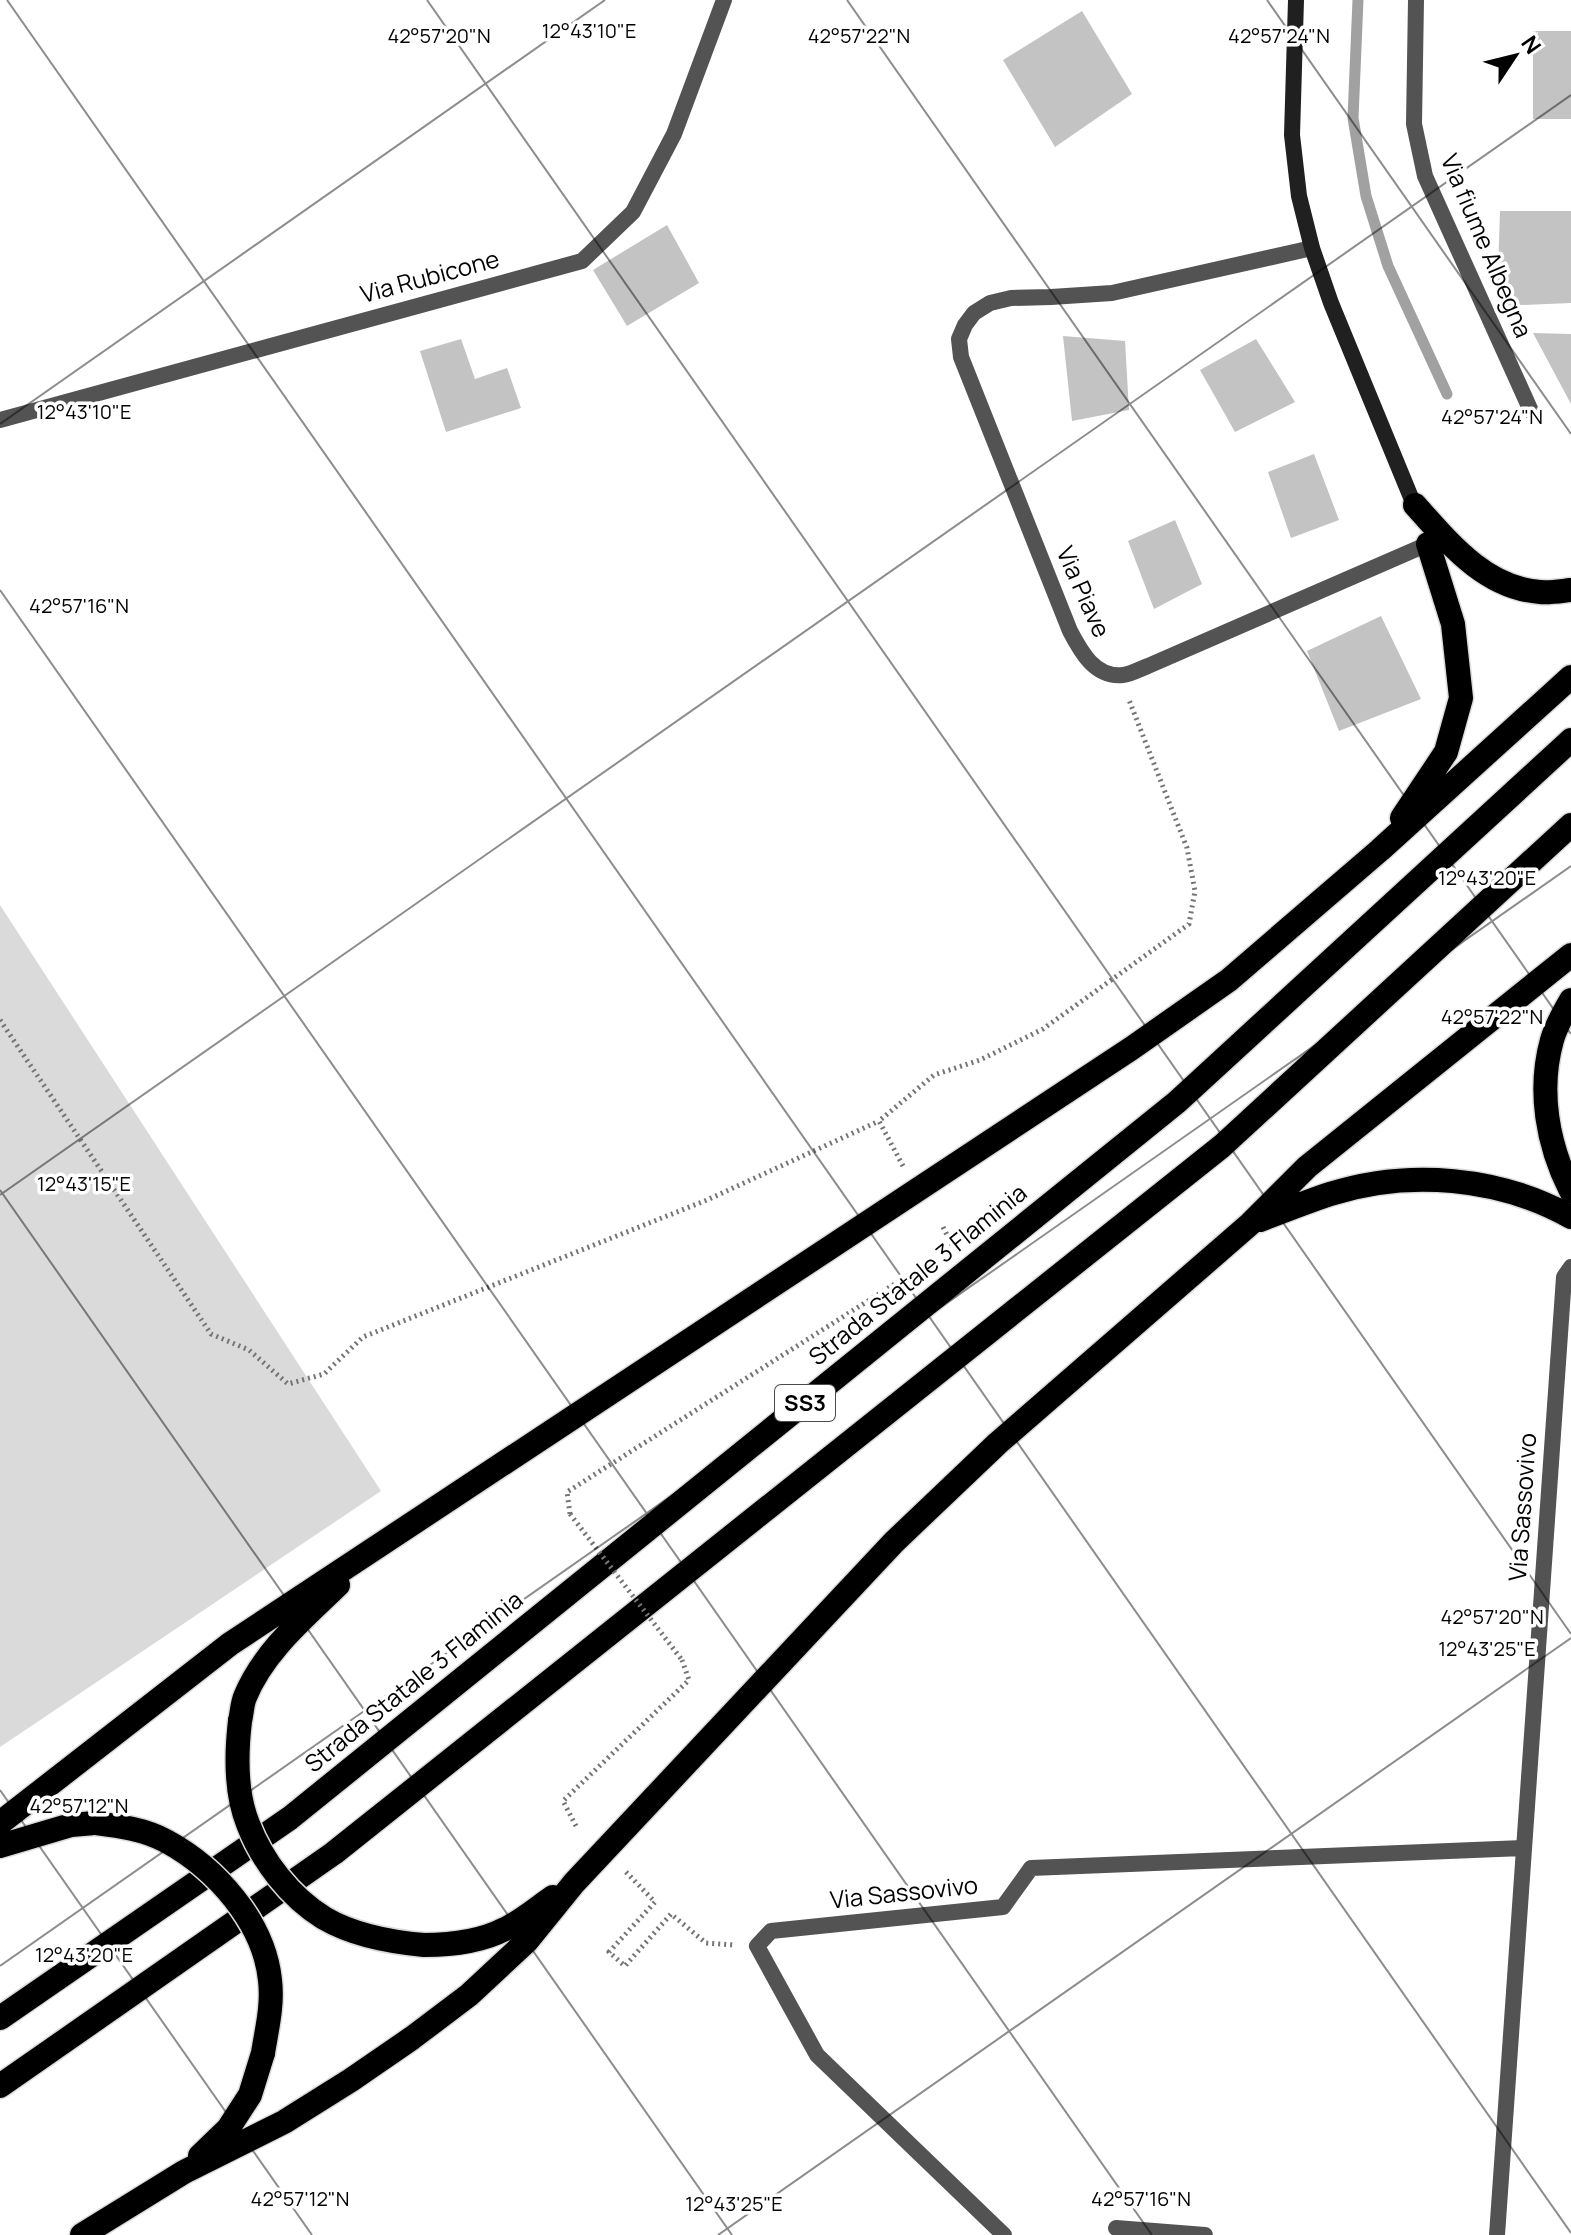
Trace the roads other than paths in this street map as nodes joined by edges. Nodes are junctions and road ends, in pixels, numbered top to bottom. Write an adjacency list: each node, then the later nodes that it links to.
1 (724, 0): 6 (street, Via Rubicone)
2 (1296, 0): 4 (main road)
3 (1416, 0): 5 (street, Via fiume Albegna)
4 (1312, 248): 7 (main road); 8 (street, Via Piave)
5 (1531, 411)
6 (0, 420)
7 (1415, 505): 8 (main road); 9 (highway)
8 (1428, 544): 13 (highway)
9 (1571, 590)
10 (1571, 677): 13 (highway)
11 (1571, 740): 25 (highway, Strada Statale 3 Flaminia / SS3)
12 (1571, 825): 26 (highway, SS3)
13 (1380, 850): 20 (highway)
14 (1571, 955): 18 (highway)
15 (1571, 1000): 16 (highway)
16 (1571, 1191)
17 (1571, 1217): 18 (highway)
18 (1250, 1224): 24 (highway)
19 (1571, 1267): 23 (street, Via Sassovivo)
20 (376, 1547): 21 (highway); 24 (highway, bridge)
21 (0, 1823)
22 (0, 1846): 27 (highway, bridge)
23 (1523, 1848): 30 (street, Via Sassovivo); 32 (street, Via Sassovivo)
24 (574, 1883): 27 (highway)
25 (0, 2018)
26 (0, 2086)
27 (184, 2172): 29 (highway)
28 (1116, 2228): 31 (street)
29 (82, 2235)
30 (1004, 2235)
31 (1205, 2235)
32 (1497, 2235)

